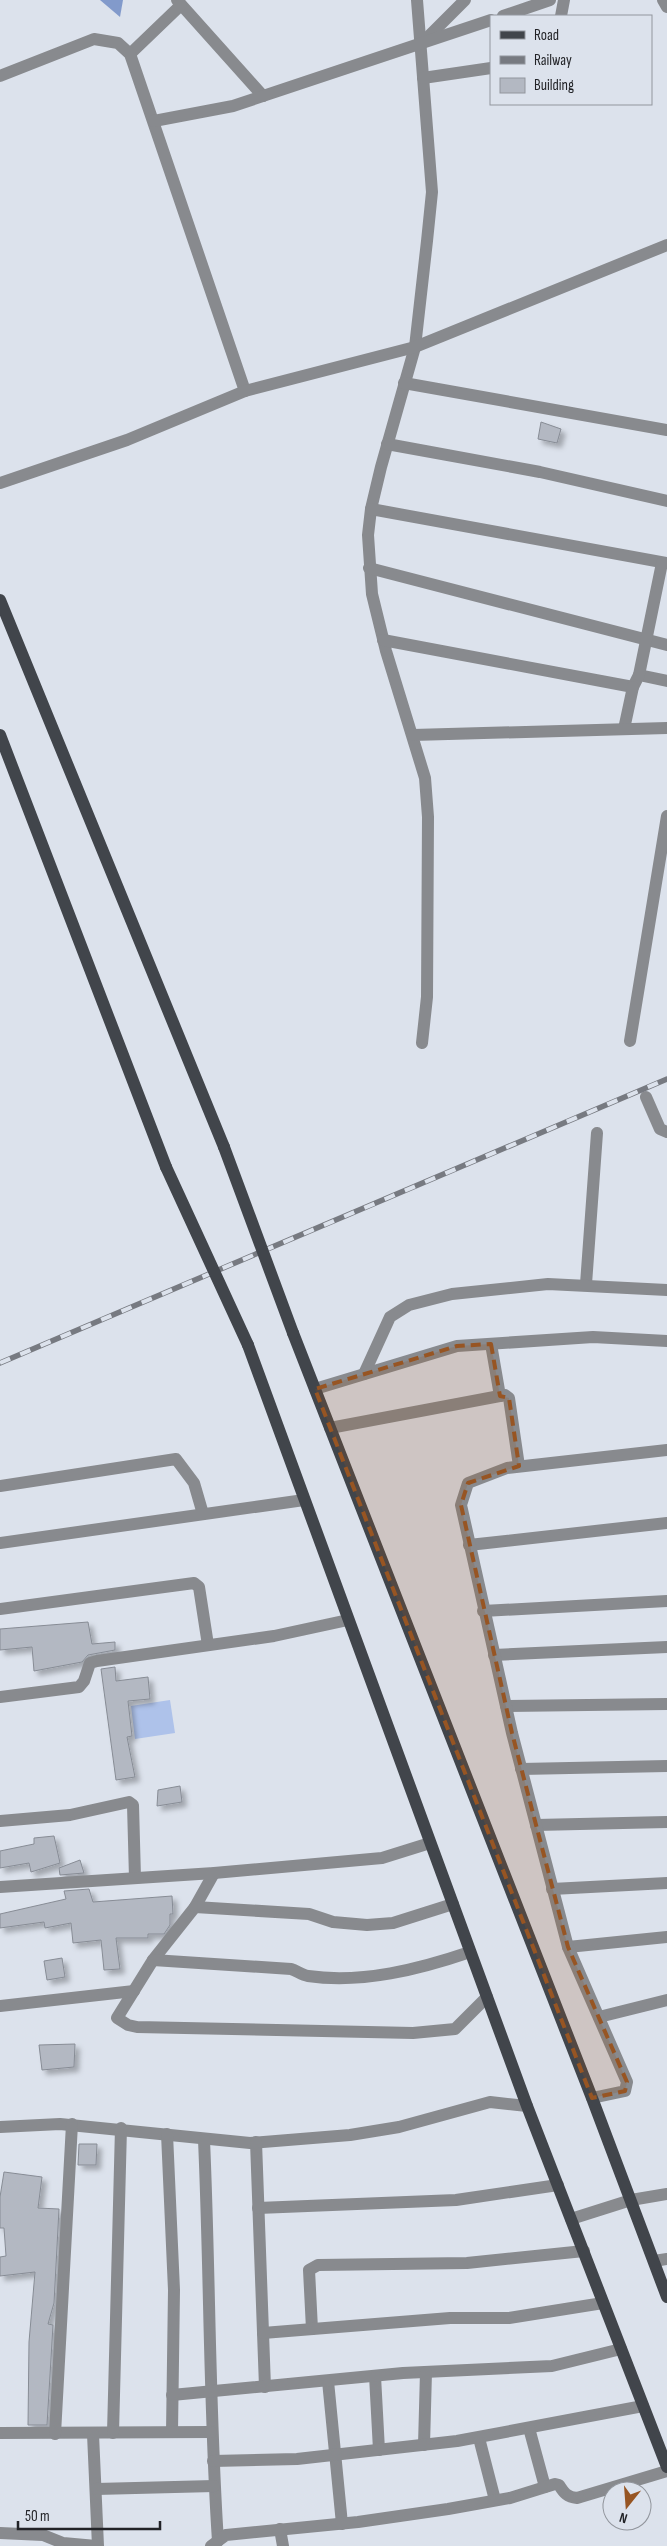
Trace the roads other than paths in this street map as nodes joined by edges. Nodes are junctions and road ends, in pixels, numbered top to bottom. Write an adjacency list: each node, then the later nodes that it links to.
1 (417, 0): 11 (street)
2 (465, 0): 11 (street)
3 (550, 0): 8 (street)
4 (564, 0): 9 (street)
5 (663, 0): 7 (street)
6 (179, 3): 12 (street); 16 (street)
7 (667, 7)
8 (506, 15)
9 (561, 15)
10 (490, 20): 11 (street)
11 (421, 44): 15 (street); 16 (street)
12 (130, 54): 14 (street); 17 (street)
13 (490, 68): 15 (street)
14 (0, 76)
15 (423, 78): 19 (street)
16 (263, 96): 17 (street)
17 (154, 122): 21 (street)
18 (667, 245): 19 (street)
19 (415, 347): 20 (street); 21 (street)
20 (404, 383): 22 (street); 23 (street)
21 (245, 391): 24 (street)
22 (667, 430)
23 (387, 444): 25 (street); 26 (street)
24 (0, 483)
25 (667, 501)
26 (371, 509): 27 (street); 28 (street)
27 (665, 563): 31 (street)
28 (369, 568): 30 (street); 31 (street)
29 (0, 600): 51 (main road, bridge)
30 (383, 640): 35 (street); 39 (street)
31 (648, 640): 32 (street); 33 (street)
32 (667, 645)
33 (639, 675): 34 (street); 35 (street)
34 (667, 681)
35 (633, 687): 37 (street)
36 (667, 728): 37 (street)
37 (624, 729): 39 (street)
38 (0, 735): 57 (main road, bridge)
39 (413, 735): 42 (street)
40 (667, 816): 41 (street)
41 (630, 1041)
42 (422, 1043)
43 (646, 1097): 44 (street)
44 (667, 1132)
45 (597, 1133): 46 (street)
46 (586, 1284): 47 (street); 50 (street)
47 (667, 1290)
48 (667, 1341): 49 (street)
49 (491, 1344): 50 (street); 52 (street)
50 (364, 1374): 51 (street)
51 (315, 1389): 53 (main road)
52 (500, 1396): 53 (street); 55 (street)
53 (330, 1428): 94 (main road)
54 (667, 1450): 55 (street)
55 (519, 1466): 61 (street)
56 (0, 1486): 58 (street)
57 (304, 1500): 58 (street); 65 (main road)
58 (203, 1514): 60 (street)
59 (667, 1523): 61 (street)
60 (0, 1543)
61 (469, 1545): 64 (street)
62 (667, 1601): 64 (street)
63 (0, 1609): 66 (street)
64 (483, 1611): 68 (street)
65 (348, 1620): 66 (street); 77 (main road)
66 (208, 1645): 69 (street)
67 (667, 1647): 68 (street)
68 (494, 1655): 71 (street)
69 (0, 1698)
70 (667, 1704): 71 (street)
71 (506, 1706): 73 (street)
72 (667, 1766): 73 (street)
73 (522, 1769): 76 (street)
74 (0, 1821): 79 (street)
75 (667, 1822): 76 (street)
76 (536, 1825): 82 (street)
77 (430, 1843): 78 (street); 83 (main road)
78 (214, 1872): 79 (street); 84 (street)
79 (135, 1878): 81 (street)
80 (667, 1883): 82 (street)
81 (0, 1887)
82 (552, 1889): 86 (street)
83 (452, 1904): 84 (street); 87 (main road)
84 (195, 1906): 88 (street)
85 (667, 1937): 86 (street)
86 (568, 1946): 93 (street)
87 (470, 1952): 88 (street); 90 (main road)
88 (153, 1960): 89 (street)
89 (134, 1991): 90 (street); 92 (street)
90 (486, 1997): 95 (main road)
91 (667, 2000): 93 (street)
92 (0, 2006)
93 (599, 2017): 94 (street)
94 (592, 2098): 104 (main road)
95 (527, 2106): 101 (street); 102 (main road)
96 (72, 2124): 97 (street); 98 (street); 127 (street)
97 (0, 2127)
98 (121, 2128): 99 (street); 126 (street)
99 (167, 2134): 100 (street); 120 (street)
100 (204, 2140): 101 (street); 119 (street)
101 (256, 2142): 105 (street)
102 (558, 2185): 105 (street); 106 (main road)
103 (667, 2194): 104 (street)
104 (631, 2200): 106 (street); 109 (main road)
105 (258, 2208): 113 (street)
106 (571, 2219): 107 (main road)
107 (584, 2251): 111 (main road); 112 (street)
108 (667, 2259): 109 (street)
109 (654, 2261): 110 (main road)
110 (667, 2297)
111 (603, 2303): 112 (street); 114 (main road)
112 (312, 2329): 113 (street)
113 (263, 2333): 118 (street)
114 (621, 2349): 115 (street); 121 (main road)
115 (426, 2372): 116 (street); 130 (street)
116 (375, 2376): 117 (street); 131 (street)
117 (328, 2381): 118 (street); 132 (street)
118 (265, 2387): 119 (street)
119 (209, 2391): 120 (street); 124 (street)
120 (172, 2395): 123 (street)
121 (643, 2406): 122 (street); 134 (main road)
122 (529, 2428): 129 (street); 137 (street)
123 (172, 2432): 124 (street); 126 (street)
124 (211, 2432): 133 (street)
125 (0, 2433): 127 (street)
126 (113, 2433): 128 (street)
127 (55, 2434): 128 (street)
128 (93, 2434): 138 (street)
129 (479, 2438): 130 (street); 139 (street)
130 (424, 2445): 131 (street)
131 (379, 2450): 132 (street)
132 (336, 2454): 133 (street); 140 (street)
133 (213, 2462): 136 (street)
134 (667, 2467)
135 (667, 2472): 137 (street)
136 (214, 2486): 138 (street); 143 (street)
137 (545, 2487): 139 (street)
138 (96, 2489): 145 (street)
139 (495, 2500): 140 (street)
140 (342, 2524): 141 (street)
141 (280, 2529): 143 (street); 146 (street)
142 (0, 2533): 144 (street)
143 (214, 2544)
144 (69, 2545): 145 (street)
145 (97, 2546)
146 (283, 2546)

